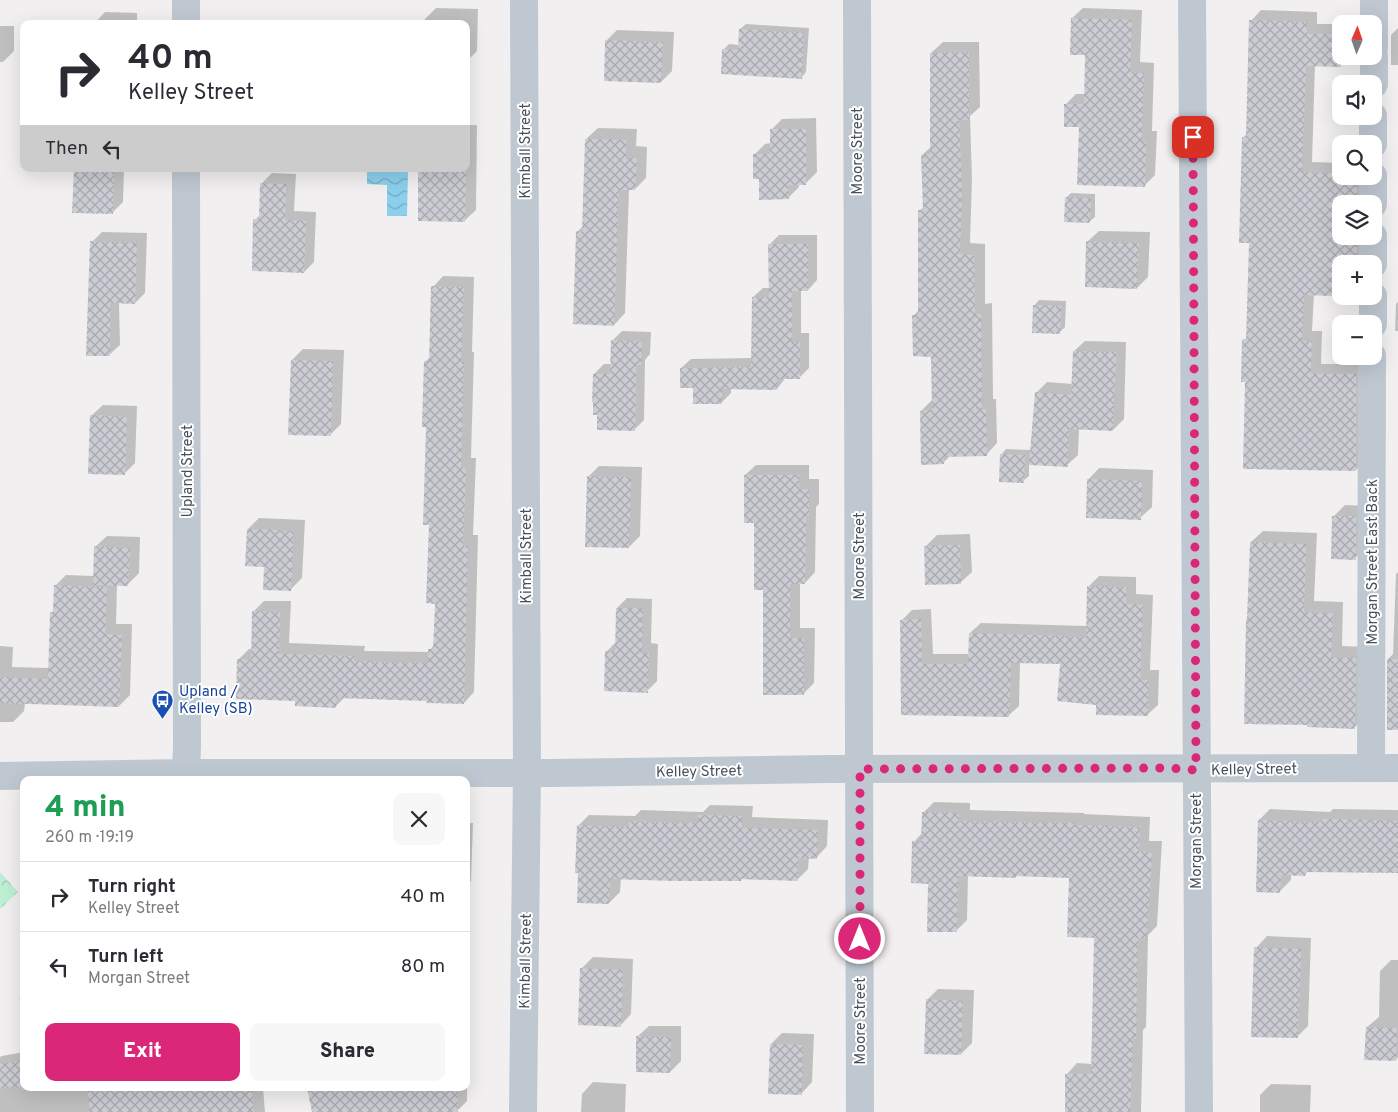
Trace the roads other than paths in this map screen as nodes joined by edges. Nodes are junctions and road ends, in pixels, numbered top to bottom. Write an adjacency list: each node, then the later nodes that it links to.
1 (186, 0): 7 (street)
2 (524, 0): 15 (street, Kimball Street)
3 (857, 0): 12 (street, Moore Street)
4 (1192, 0): 13 (street, Morgan Street)
5 (1374, 0): 6 (street)
6 (1374, 15)
7 (186, 20)
8 (186, 172): 14 (street, Upland Street)
9 (1372, 365): 10 (street, Morgan Street East Back)
10 (1371, 768): 11 (street, Kelley Street); 13 (street, Kelley Street)
11 (1398, 768)
12 (860, 769): 13 (street, Kelley Street); 15 (street, Kelley Street); 18 (street, Moore Street)
13 (1196, 770): 19 (street, Morgan Street)
14 (186, 773): 15 (street, Kelley Street); 16 (street, Kelley Street)
15 (527, 773): 17 (street, Kimball Street)
16 (0, 776)
17 (523, 1112)
18 (860, 1112)
19 (1199, 1112)

